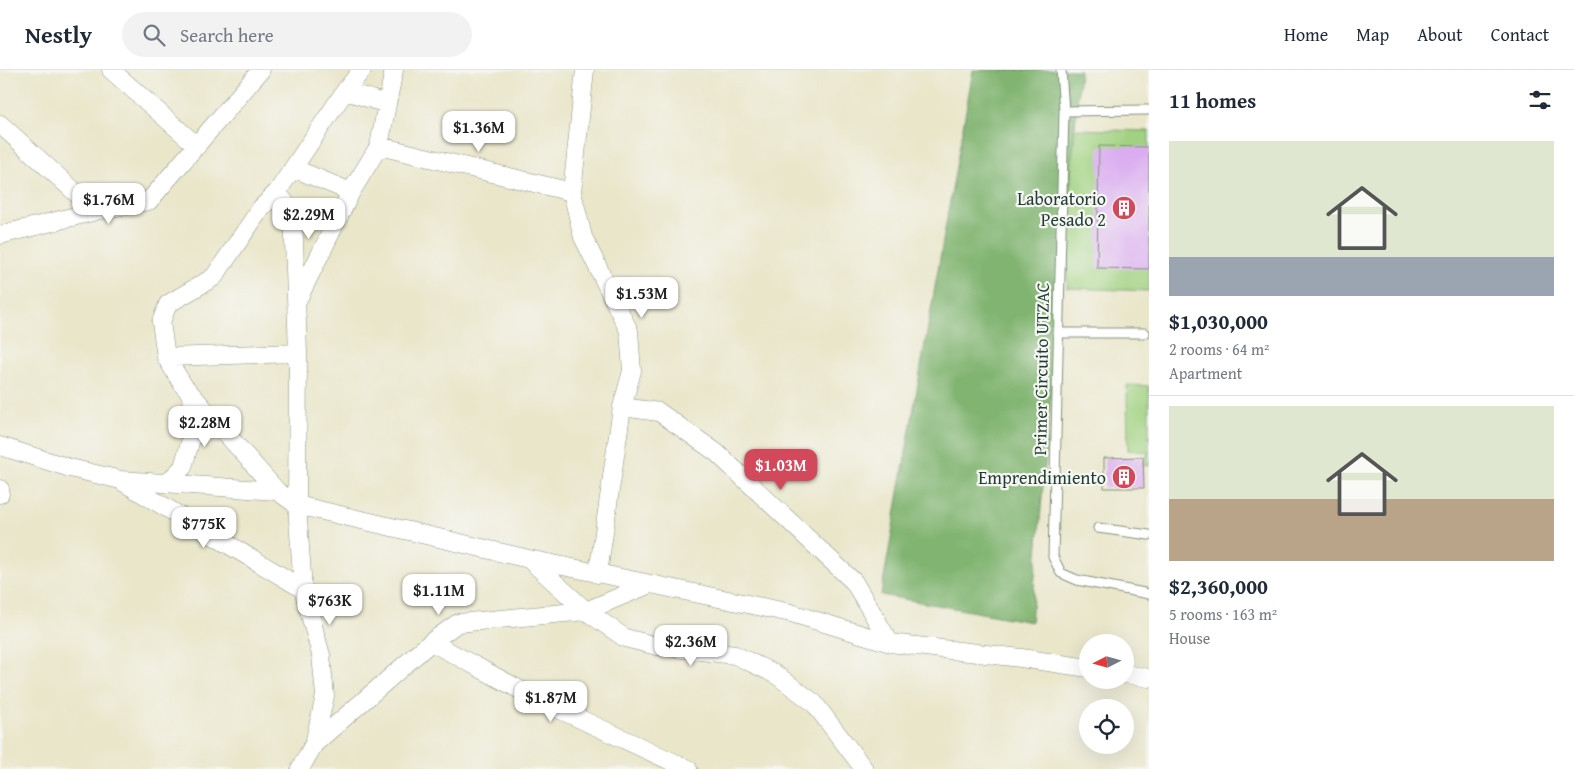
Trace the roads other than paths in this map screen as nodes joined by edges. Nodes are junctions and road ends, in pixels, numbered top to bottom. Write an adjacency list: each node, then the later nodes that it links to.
1 (111, 70): 12 (street)
2 (261, 70): 12 (street)
3 (362, 70): 7 (street)
4 (394, 70): 8 (street)
5 (585, 70): 17 (street)
6 (1064, 71): 10 (lane, Primer Circuito UTZAC)
7 (345, 91): 8 (street); 14 (street)
8 (387, 104): 13 (street)
9 (1149, 110): 10 (lane)
10 (1064, 111): 21 (lane, Primer Circuito UTZAC)
11 (0, 124): 18 (street)
12 (197, 146): 18 (street)
13 (379, 146): 16 (street); 17 (street)
14 (293, 168): 15 (street); 16 (street)
15 (277, 192): 20 (street); 24 (street)
16 (351, 192): 20 (street)
17 (572, 192): 26 (street)
18 (96, 211): 19 (street)
19 (0, 235)
20 (296, 302): 23 (street)
21 (1057, 333): 22 (lane); 40 (lane, Primer Circuito UTZAC)
22 (1145, 333)
23 (298, 353): 24 (street); 33 (street)
24 (166, 357): 25 (street)
25 (191, 395): 29 (street); 31 (street)
26 (622, 407): 37 (street); 43 (street)
27 (0, 446): 28 (street)
28 (121, 480): 29 (street); 39 (street)
29 (168, 483): 31 (street)
30 (0, 489): 32 (street)
31 (277, 491): 33 (street)
32 (0, 494)
33 (297, 505): 36 (street); 39 (street)
34 (1098, 528): 35 (lane)
35 (1149, 535)
36 (529, 559): 37 (street); 41 (street)
37 (598, 574): 38 (street)
38 (650, 584): 41 (street); 43 (street)
39 (303, 589): 47 (street)
40 (1149, 594)
41 (586, 611): 42 (street); 50 (street)
42 (431, 642): 47 (street); 49 (street)
43 (890, 643): 44 (street)
44 (1079, 667)
45 (1134, 676): 46 (street)
46 (1149, 678)
47 (314, 744): 48 (street)
48 (300, 769)
49 (688, 769)
50 (864, 769)

